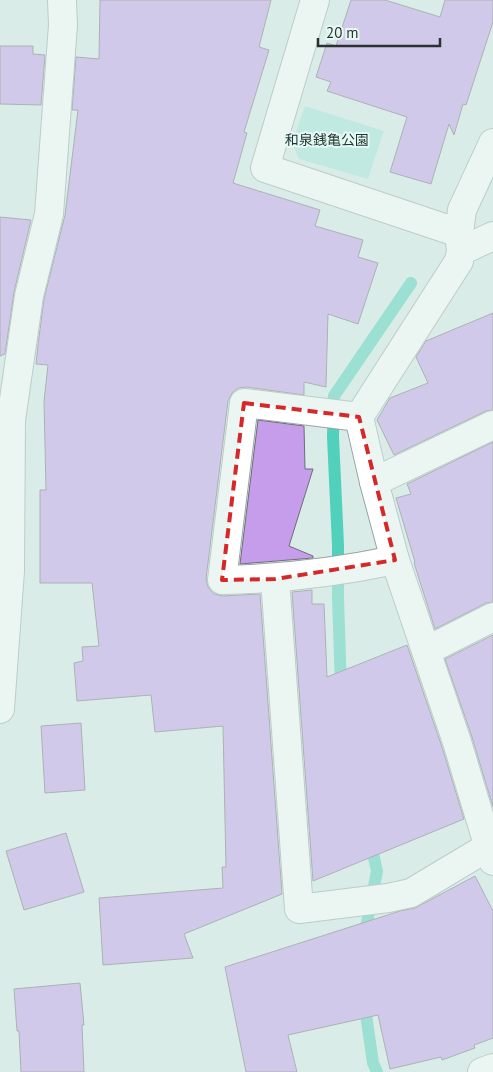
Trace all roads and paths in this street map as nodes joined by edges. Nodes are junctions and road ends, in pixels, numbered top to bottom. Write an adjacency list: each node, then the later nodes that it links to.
1 (62, 0): 13 (street)
2 (315, 0): 5 (street)
3 (493, 143): 5 (street)
4 (493, 236): 5 (street)
5 (457, 238): 6 (street)
6 (352, 416): 8 (street); 10 (street)
7 (493, 425): 8 (street)
8 (374, 482): 9 (street)
9 (395, 560): 10 (street); 12 (street)
10 (275, 579): 14 (street)
11 (493, 617): 12 (street)
12 (426, 651): 14 (street)
13 (0, 709)
14 (492, 850)
15 (493, 1068): 16 (street)
16 (482, 1072)

